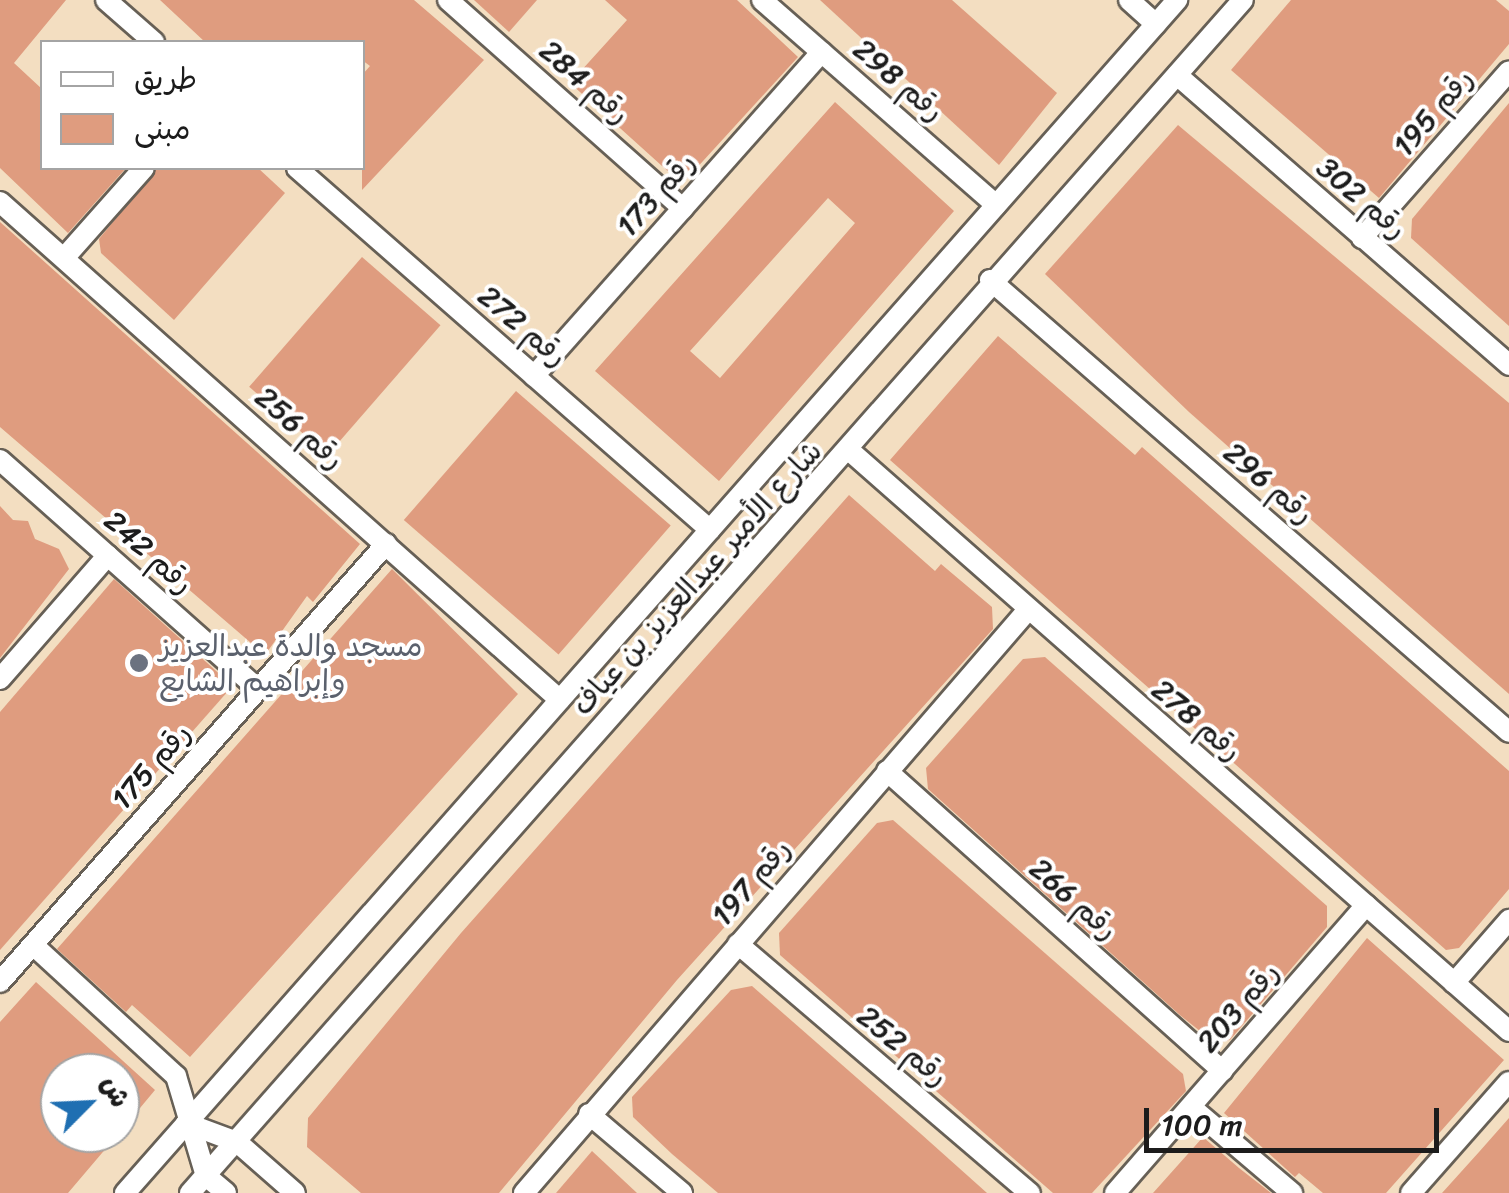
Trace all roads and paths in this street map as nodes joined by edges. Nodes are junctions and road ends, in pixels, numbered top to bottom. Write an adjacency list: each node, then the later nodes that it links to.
1 (106, 0): 8 (street)
2 (448, 0): 16 (street, رقم 284)
3 (762, 0): 9 (street, رقم 298)
4 (1129, 0): 7 (street)
5 (1177, 0): 7 (street, شارع الأمير عبدالعزيز بن عياف)
6 (1243, 0): 11 (street, شارع الأمير عبدالعزيز بن عياف)
7 (1156, 24): 15 (street, شارع الأمير عبدالعزيز بن عياف)
8 (152, 40)
9 (822, 52): 15 (street, رقم 298); 16 (street, رقم 173)
10 (1509, 71): 17 (street, رقم 195)
11 (1177, 75): 17 (street, رقم 302); 19 (street, شارع الأمير عبدالعزيز بن عياف)
12 (142, 170): 18 (street)
13 (299, 170): 21 (street, رقم 272)
14 (0, 202): 18 (street, رقم 256)
15 (996, 205): 24 (street, شارع الأمير عبدالعزيز بن عياف)
16 (683, 208): 21 (street, رقم 173)
17 (1362, 238): 20 (street, رقم 302)
18 (64, 258): 25 (street, رقم 256)
19 (990, 280): 22 (street, شارع الأمير عبدالعزيز بن عياف); 31 (street, رقم 296)
20 (1509, 365)
21 (534, 376): 24 (street, رقم 272)
22 (850, 451): 27 (street, رقم 278); 45 (street, شارع الأمير عبدالعزيز بن عياف)
23 (0, 460): 26 (street, رقم 242)
24 (710, 530): 30 (street, شارع الأمير عبدالعزيز بن عياف)
25 (386, 544): 29 (street, رقم 175); 30 (street, رقم 256)
26 (108, 555): 28 (street); 29 (street, رقم 242)
27 (1026, 612): 32 (street, رقم 197); 33 (street, رقم 278)
28 (0, 679)
29 (258, 689): 36 (street, رقم 175)
30 (560, 700): 44 (street, شارع الأمير عبدالعزيز بن عياف)
31 (1509, 732)
32 (887, 771): 35 (street, رقم 197); 40 (street, رقم 266)
33 (1366, 905): 38 (street, رقم 278); 40 (street, رقم 203)
34 (1509, 920): 38 (street)
35 (738, 944): 43 (street, رقم 197); 53 (street, رقم 252)
36 (33, 946): 37 (street, رقم 175); 44 (street)
37 (0, 982)
38 (1454, 983): 39 (street, رقم 278)
39 (1509, 1030)
40 (1222, 1071): 42 (street, رقم 203)
41 (1509, 1082): 56 (street)
42 (1191, 1106): 54 (street, رقم 203); 55 (street)
43 (589, 1114): 51 (street, رقم 197); 52 (street)
44 (186, 1124): 45 (street); 46 (street); 47 (street, شارع الأمير عبدالعزيز بن عياف)
45 (237, 1142): 46 (street, شارع الأمير عبدالعزيز بن عياف); 50 (street)
46 (206, 1176): 48 (street, شارع الأمير عبدالعزيز بن عياف); 49 (street)
47 (125, 1193)
48 (190, 1193)
49 (226, 1193)
50 (295, 1193)
51 (524, 1193)
52 (682, 1193)
53 (1030, 1193)
54 (1115, 1193)
55 (1292, 1193)
56 (1411, 1193)

